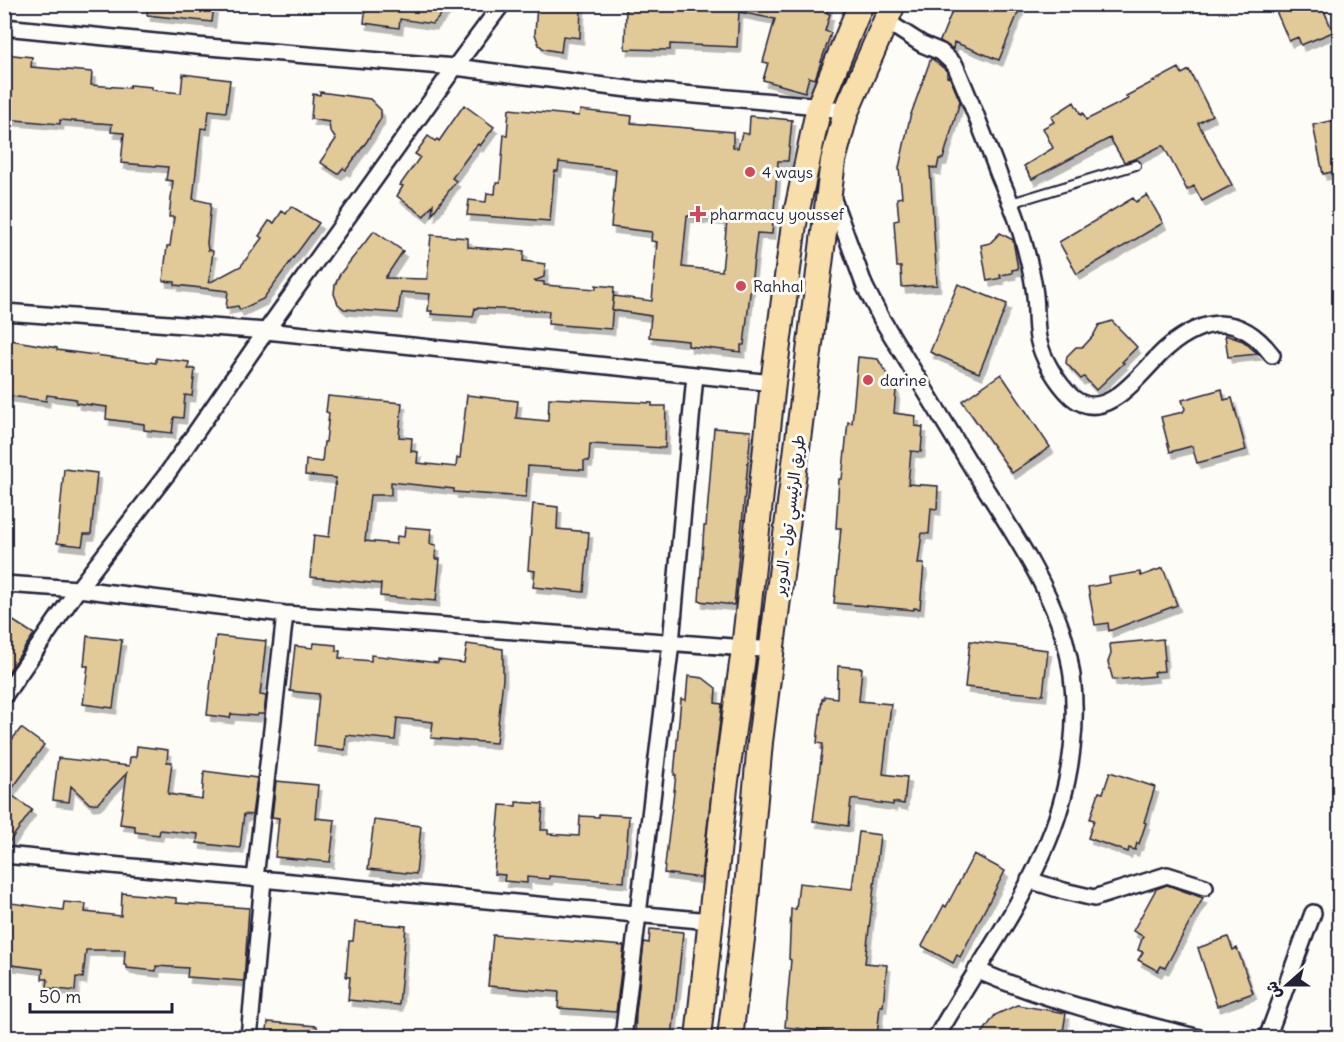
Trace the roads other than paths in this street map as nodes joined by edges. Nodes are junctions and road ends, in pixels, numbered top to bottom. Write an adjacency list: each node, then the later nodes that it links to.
1 (502, 4): 5 (street)
2 (861, 4): 6 (main road, طريق الرئيسي تول - الدوير)
3 (890, 13): 7 (main road, طريق الرئيسي تول - الدوير); 10 (street)
4 (4, 27): 5 (street)
5 (455, 67): 6 (street); 12 (street)
6 (819, 106): 7 (street); 15 (main road, طريق الرئيسي تول - الدوير)
7 (846, 112): 9 (main road, طريق الرئيسي تول - الدوير)
8 (1136, 165): 10 (lane)
9 (829, 188): 21 (main road, طريق الرئيسي تول - الدوير); 25 (street)
10 (1011, 203): 13 (street)
11 (4, 312): 12 (street)
12 (266, 331): 14 (street); 17 (street)
13 (1272, 355)
14 (695, 375): 15 (street); 19 (street)
15 (773, 383): 20 (main road, طريق الرئيسي تول - الدوير)
16 (4, 584): 17 (street)
17 (78, 589): 18 (street); 22 (street)
18 (285, 614): 19 (street); 24 (street)
19 (671, 643): 20 (street); 28 (street)
20 (744, 649): 21 (street); 29 (main road, طريق الرئيسي تول - الدوير)
21 (773, 650): 34 (main road, طريق الرئيسي تول - الدوير)
22 (4, 696)
23 (4, 855): 24 (street)
24 (259, 879): 28 (street); 31 (street)
25 (1029, 880): 26 (street); 30 (street)
26 (1205, 887)
27 (1313, 913): 37 (street)
28 (639, 915): 29 (street); 32 (street)
29 (710, 921): 33 (main road, طريق الرئيسي تول - الدوير)
30 (976, 970): 35 (street); 36 (street)
31 (249, 1038)
32 (624, 1038)
33 (698, 1038)
34 (730, 1038)
35 (936, 1038)
36 (1200, 1038)
37 (1267, 1038)

